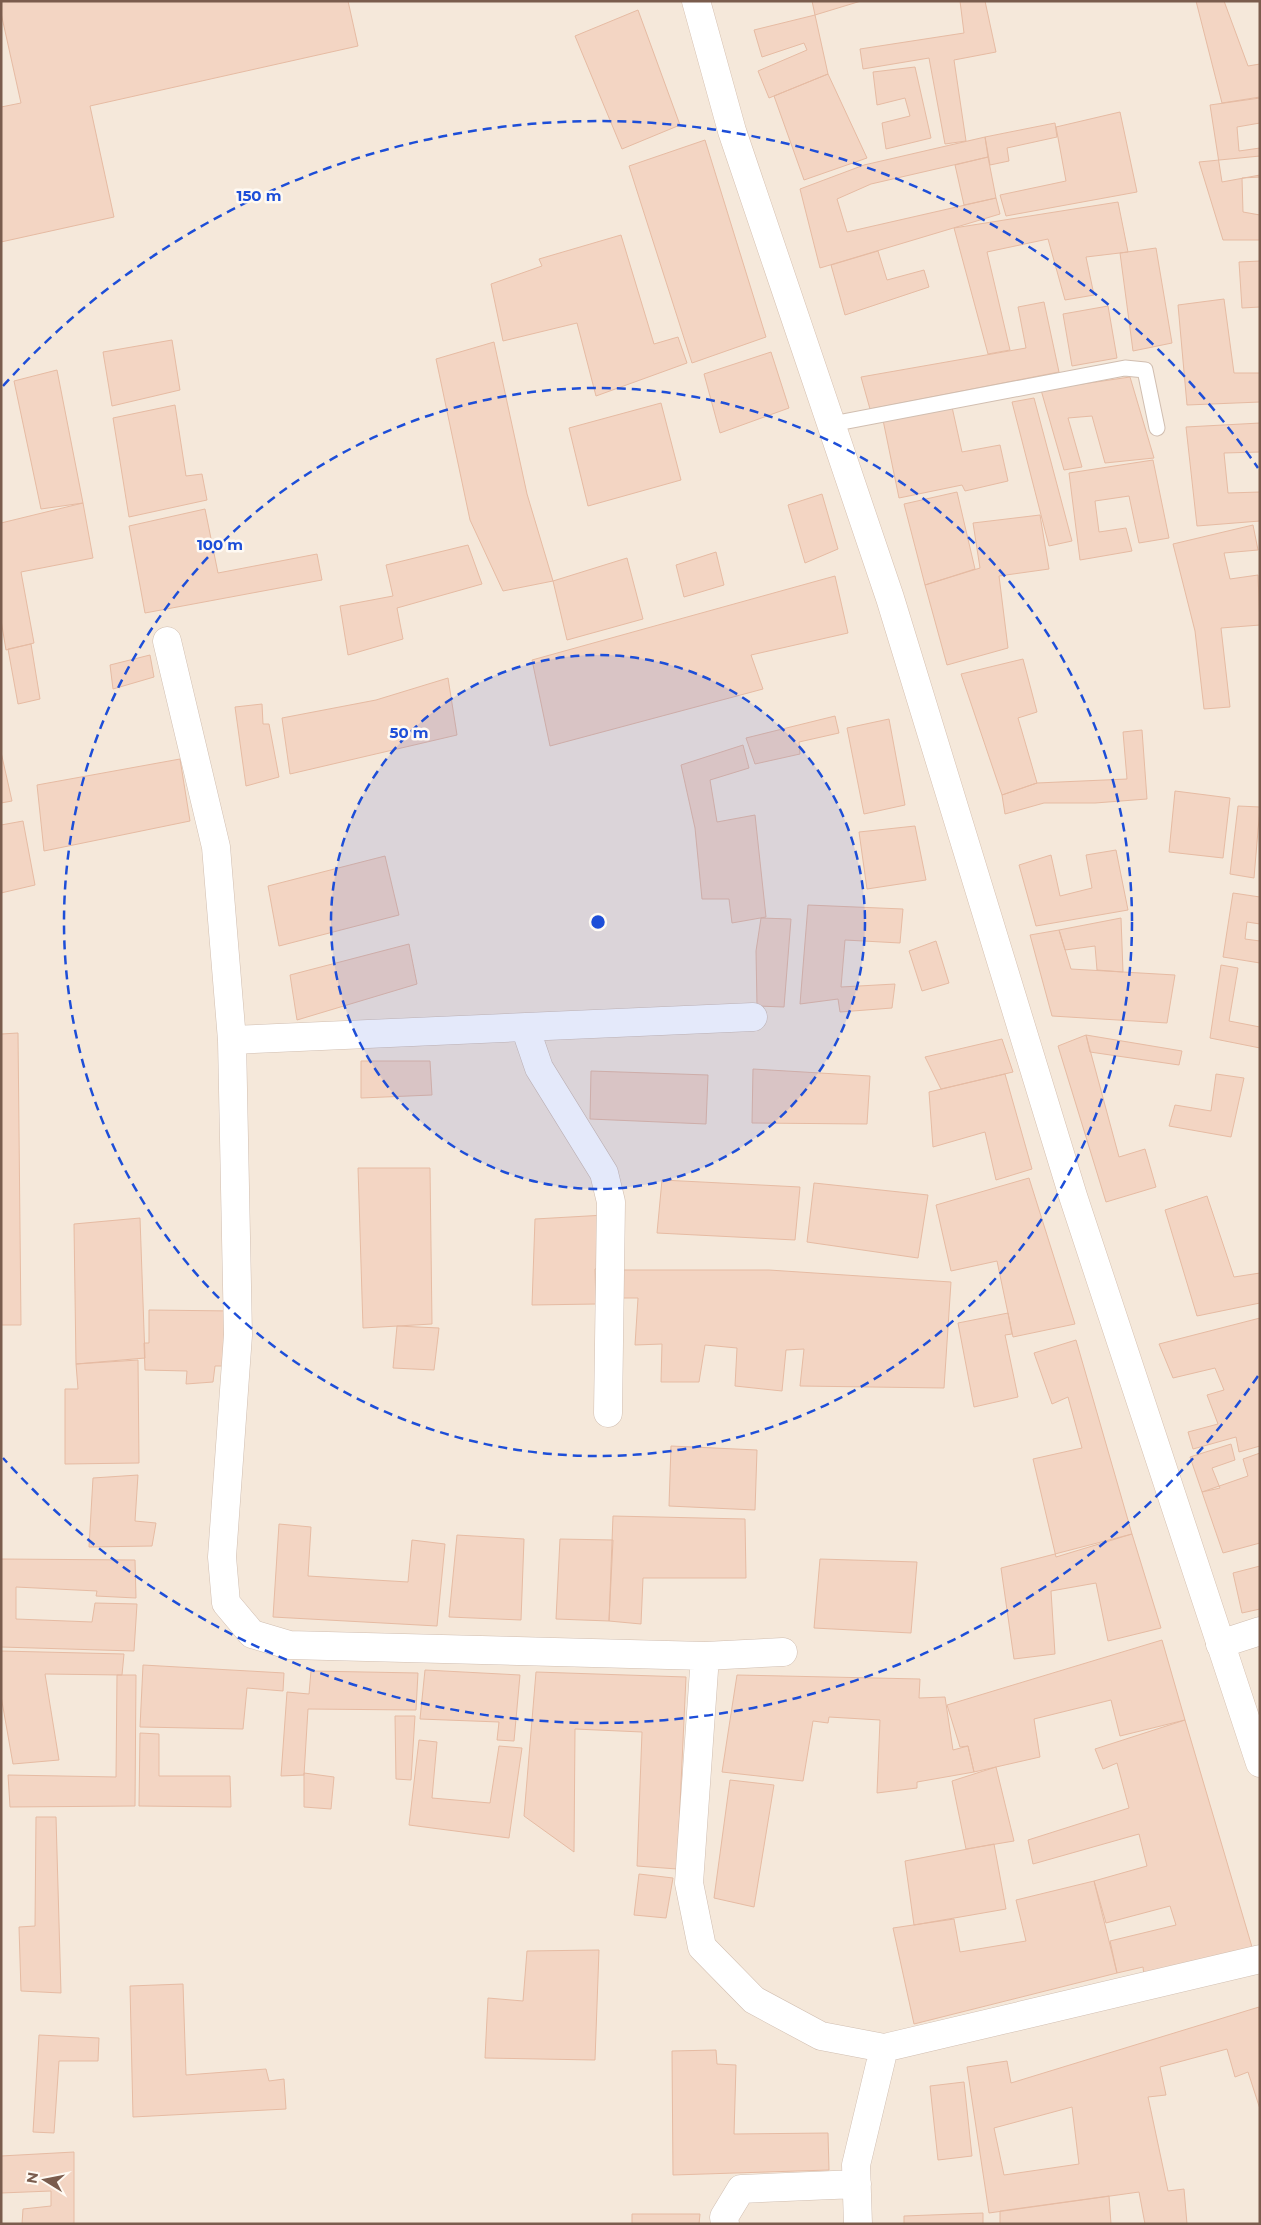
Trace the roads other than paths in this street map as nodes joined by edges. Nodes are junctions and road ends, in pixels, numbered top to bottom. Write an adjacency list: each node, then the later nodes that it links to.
1 (696, 1): 2 (street)
2 (832, 424): 3 (lane); 10 (street)
3 (1157, 428)
4 (167, 641): 7 (street)
5 (753, 1017): 6 (street)
6 (525, 1027): 7 (street); 8 (street)
7 (232, 1040): 12 (street)
8 (608, 1413)
9 (1260, 1631): 10 (street)
10 (1220, 1644): 13 (street)
11 (783, 1652): 12 (street)
12 (705, 1656): 15 (street)
13 (1260, 1763)
14 (1260, 1959): 15 (street)
15 (884, 2048): 16 (street)
16 (857, 2184): 17 (street); 18 (street)
17 (724, 2224)
18 (858, 2224)

